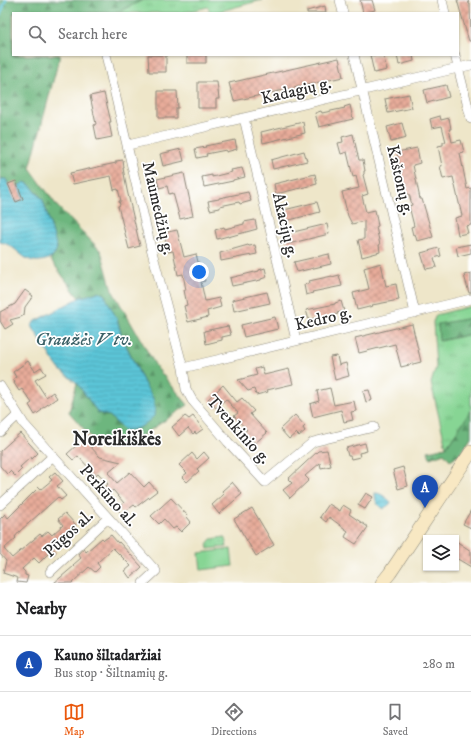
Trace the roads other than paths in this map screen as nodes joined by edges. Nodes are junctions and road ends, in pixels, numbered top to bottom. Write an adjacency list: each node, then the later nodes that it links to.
1 (340, 0): 3 (street)
2 (442, 0): 4 (street)
3 (343, 12)
4 (445, 12)
5 (106, 56): 13 (street, Maumedžių g.)
6 (354, 56): 10 (street, Kaštonų g.)
7 (455, 56): 9 (street)
8 (471, 65): 9 (street, Kadagių g.)
9 (458, 68): 10 (street, Kadagių g.); 12 (street)
10 (364, 90): 11 (street, Kadagių g.); 15 (street, Kaštonų g.)
11 (244, 118): 13 (street, Kadagių g.); 16 (street, Akacijų g.)
12 (471, 119)
13 (128, 145): 17 (street, Maumedžių g.)
14 (471, 299): 15 (street, Kedro g.)
15 (415, 313): 16 (street, Kedro g.)
16 (296, 340): 17 (street, Kedro g.)
17 (183, 368): 20 (street, Tvenkinio g.)
18 (0, 386): 19 (street, Perkūno al.)
19 (18, 415): 21 (street); 23 (street, Perkūno al.)
20 (374, 427)
21 (0, 432)
22 (471, 452): 28 (main road)
23 (53, 456): 24 (street); 25 (street, Perkūno al.)
24 (0, 504)
25 (108, 518): 26 (street, Pūgos al.); 27 (street, Perkūno al.)
26 (50, 572)
27 (143, 583)
28 (382, 583)

